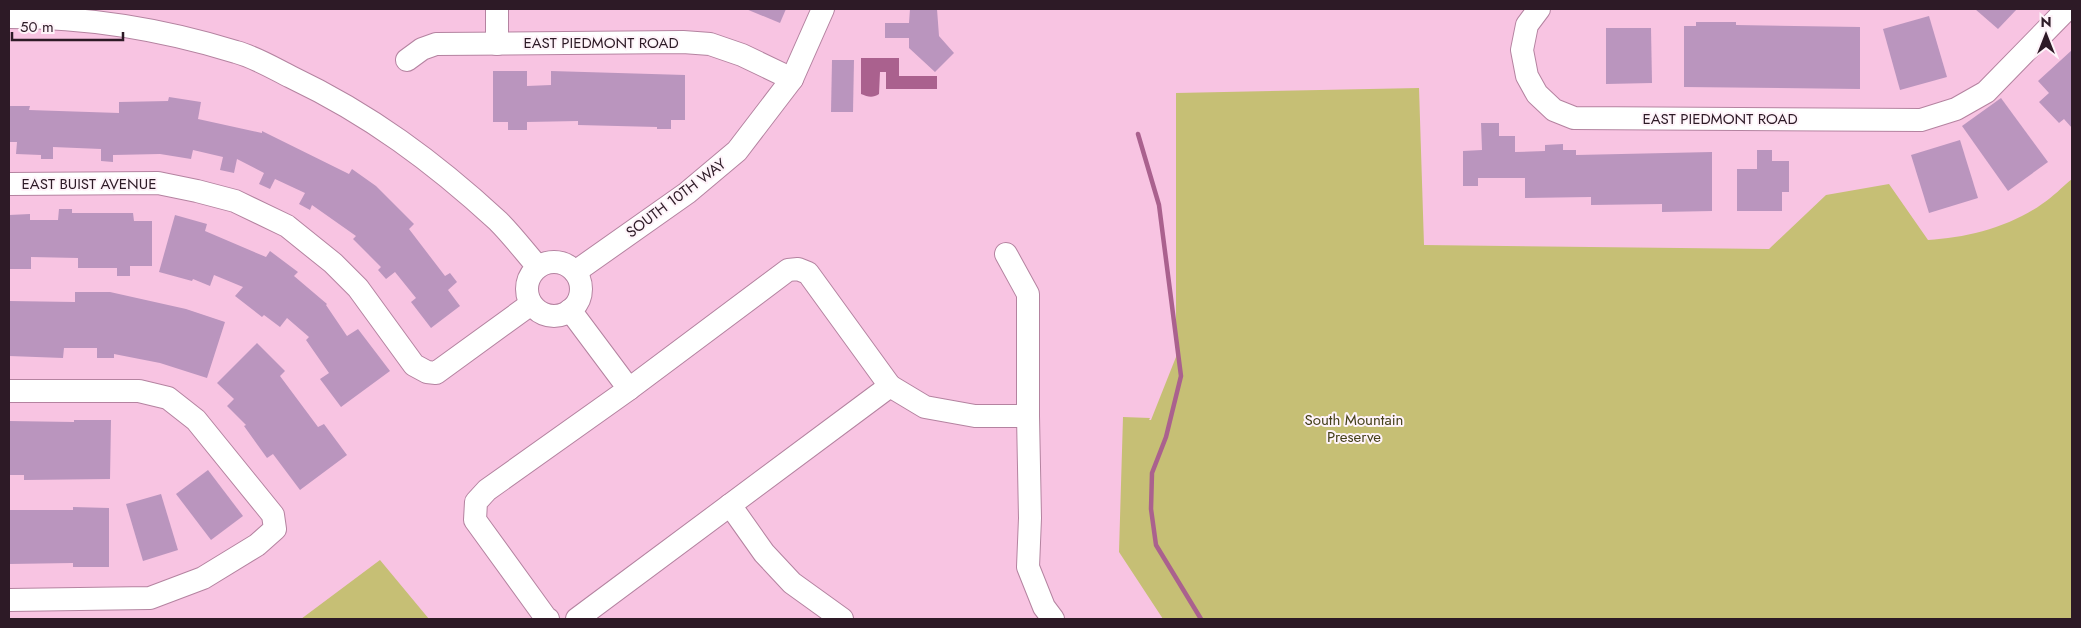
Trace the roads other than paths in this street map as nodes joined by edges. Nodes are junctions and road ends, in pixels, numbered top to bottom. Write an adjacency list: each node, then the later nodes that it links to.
1 (497, 9): 6 (street)
2 (823, 9): 8 (street, SOUTH 10TH WAY)
3 (1539, 9): 4 (street, EAST PIEDMONT ROAD)
4 (2067, 9)
5 (9, 17): 11 (street)
6 (497, 44): 7 (street, EAST PIEDMONT ROAD); 8 (street, EAST PIEDMONT ROAD)
7 (406, 60)
8 (792, 79): 12 (street, SOUTH 10TH WAY)
9 (9, 184): 13 (street, EAST BUIST AVENUE)
10 (1006, 254): 18 (street)
11 (538, 267): 12 (street); 13 (street)
12 (575, 272): 14 (street)
13 (531, 304): 14 (street)
14 (570, 310): 16 (street)
15 (890, 386): 16 (street); 18 (street); 19 (street)
16 (629, 389): 21 (street)
17 (9, 391): 20 (street)
18 (1028, 416): 24 (street)
19 (730, 505): 22 (street); 23 (street)
20 (9, 600)
21 (548, 619)
22 (578, 619)
23 (842, 619)
24 (1053, 619)

